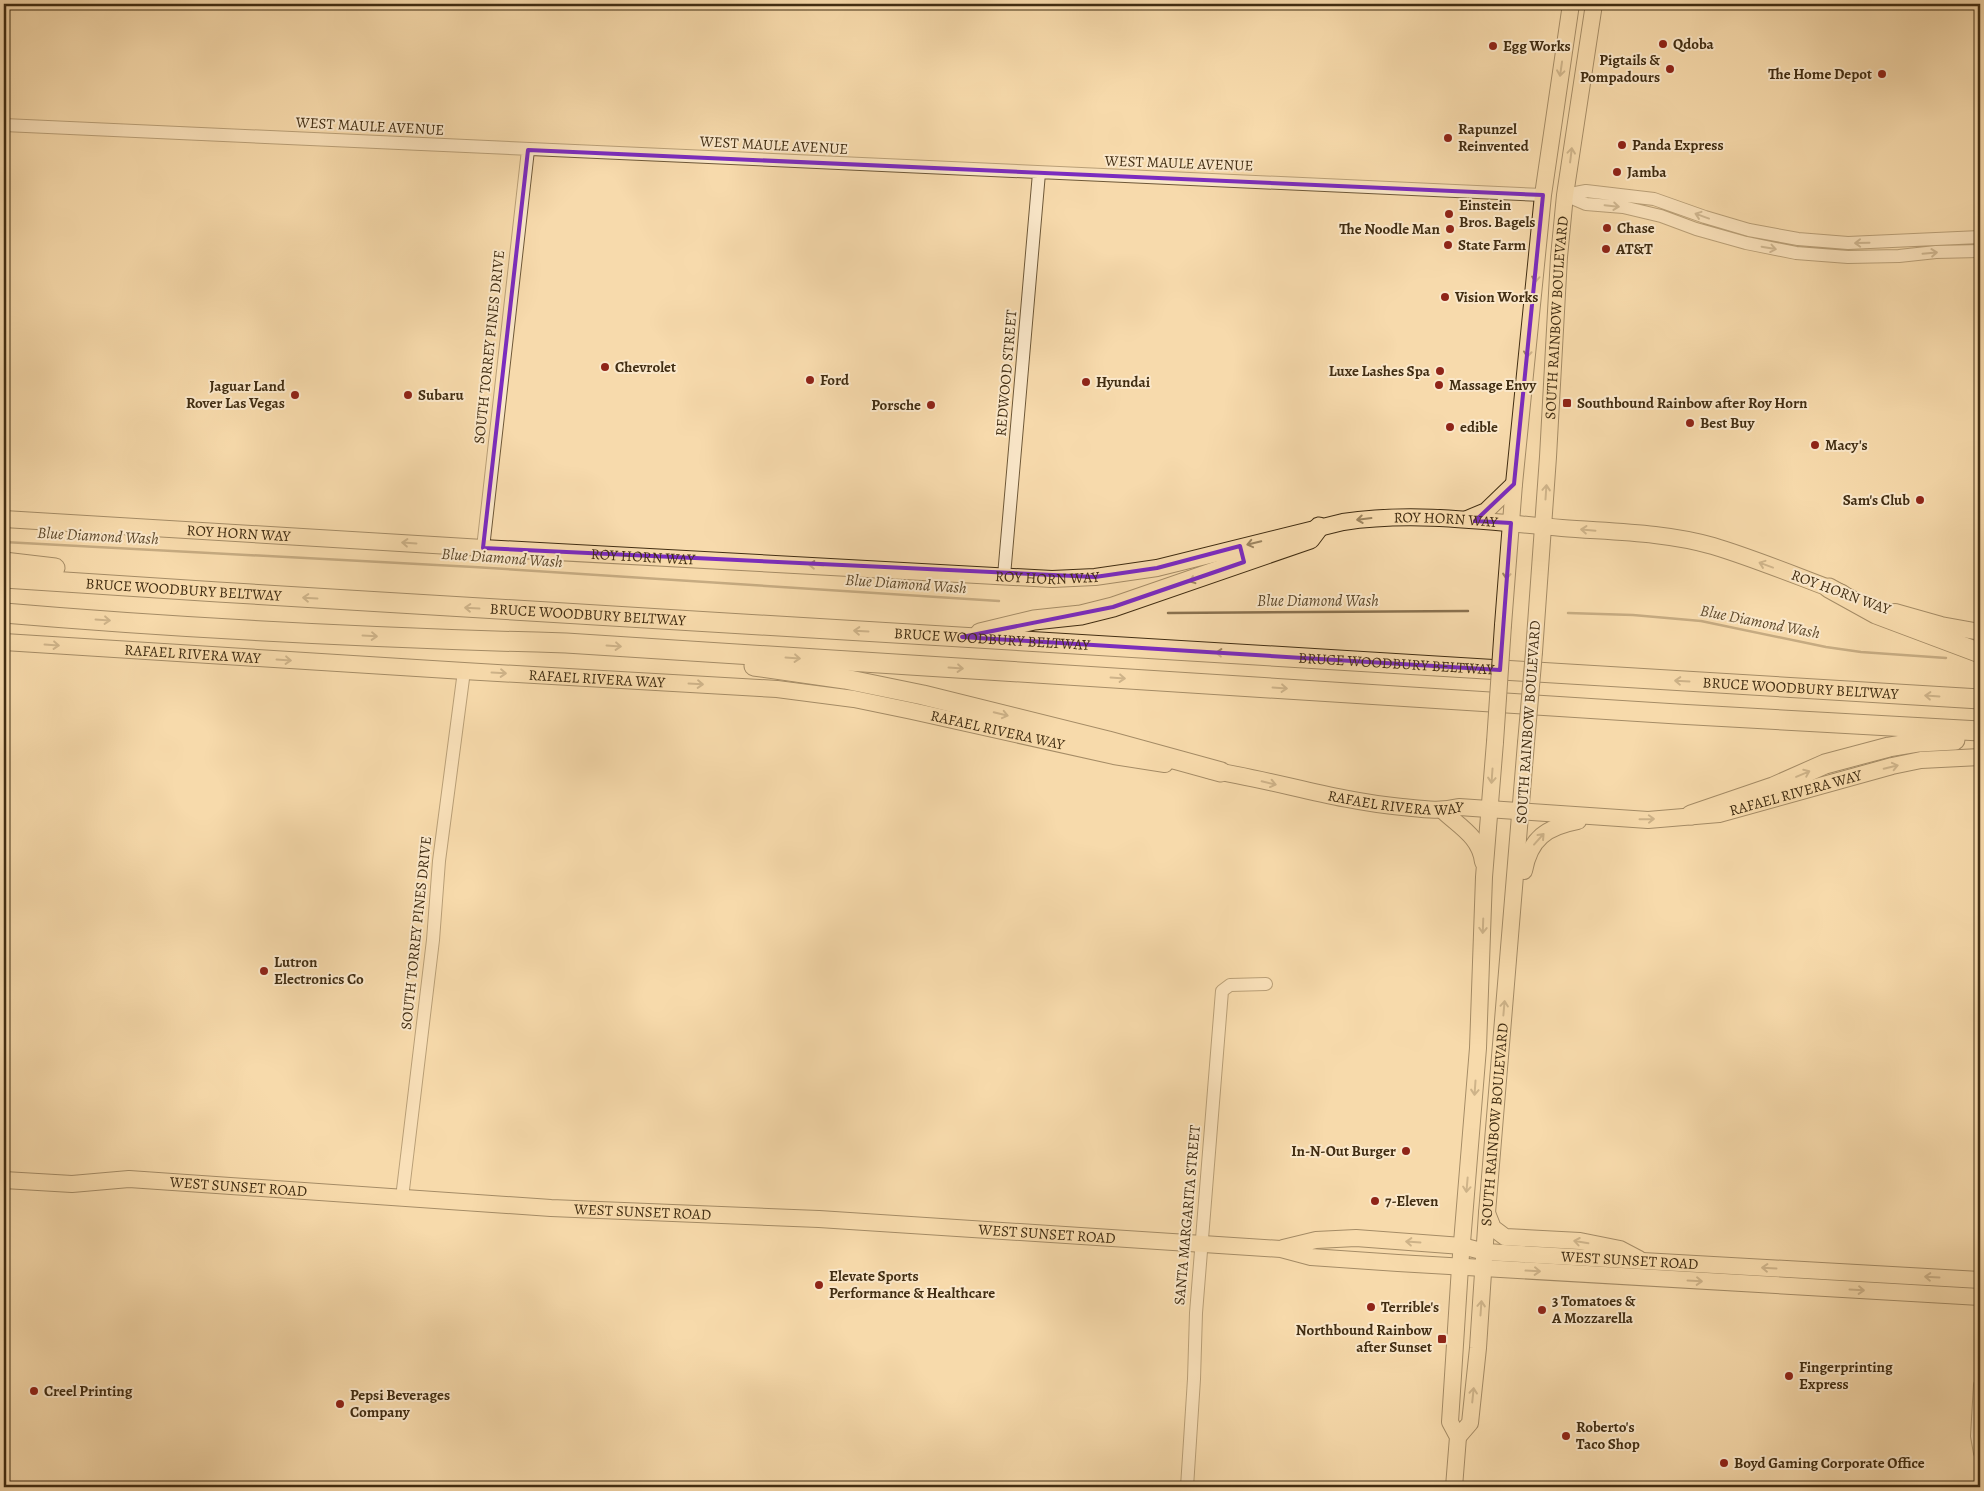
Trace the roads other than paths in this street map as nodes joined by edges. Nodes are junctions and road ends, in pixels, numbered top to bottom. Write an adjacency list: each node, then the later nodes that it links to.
1 (1571, 4): 4 (main road, SOUTH RAINBOW BOULEVARD, one-way to 4)
2 (1594, 4): 8 (main road, SOUTH RAINBOW BOULEVARD, one-way to 2)
3 (4, 125): 5 (street, WEST MAULE AVENUE)
4 (1551, 144): 7 (main road, SOUTH RAINBOW BOULEVARD); 8 (main road)
5 (528, 150): 6 (street, WEST MAULE AVENUE); 18 (street, SOUTH TORREY PINES DRIVE)
6 (1040, 173): 7 (street, WEST MAULE AVENUE); 20 (street, REDWOOD STREET)
7 (1544, 195): 11 (main road); 12 (main road, SOUTH RAINBOW BOULEVARD, one-way to 12)
8 (1565, 195): 9 (street, one-way to 8); 10 (street, one-way to 10); 11 (main road, SOUTH RAINBOW BOULEVARD)
9 (1980, 237)
10 (1980, 251)
11 (1559, 257): 16 (main road, SOUTH RAINBOW BOULEVARD, one-way to 11)
12 (1514, 484): 14 (main road); 15 (main road, SOUTH RAINBOW BOULEVARD)
13 (4, 519): 18 (main road, ROY HORN WAY, one-way to 13)
14 (1465, 520): 15 (main road, ROY HORN WAY); 17 (main road, ROY HORN WAY, one-way to 17)
15 (1511, 524): 16 (main road, ROY HORN WAY); 36 (main road, SOUTH RAINBOW BOULEVARD, one-way to 36, bridge)
16 (1543, 526): 22 (main road, ROY HORN WAY, one-way to 16); 38 (main road, SOUTH RAINBOW BOULEVARD, bridge)
17 (1319, 527): 20 (main road, ROY HORN WAY, one-way to 20); 26 (highway, one-way to 26)
18 (483, 548): 20 (main road, ROY HORN WAY, one-way to 18)
19 (4, 562): 23 (highway)
20 (1004, 576)
21 (4, 578): 23 (highway, BRUCE WOODBURY BELTWAY)
22 (1829, 588): 25 (main road, ROY HORN WAY); 29 (highway)
23 (218, 592): 26 (highway, BRUCE WOODBURY BELTWAY, one-way to 23)
24 (4, 614): 28 (highway, BRUCE WOODBURY BELTWAY, one-way to 28)
25 (1980, 632)
26 (962, 637): 31 (highway, BRUCE WOODBURY BELTWAY, one-way to 26)
27 (4, 642): 30 (main road, RAFAEL RIVERA WAY, one-way to 30)
28 (710, 652): 32 (highway, BRUCE WOODBURY BELTWAY, one-way to 32); 35 (highway, one-way to 35)
29 (1980, 652)
30 (464, 671): 35 (main road, RAFAEL RIVERA WAY, one-way to 35); 45 (street, SOUTH TORREY PINES DRIVE)
31 (1980, 699)
32 (1980, 731)
33 (1980, 739): 39 (highway, one-way to 33)
34 (1980, 757): 39 (main road, RAFAEL RIVERA WAY, one-way to 34)
35 (1221, 772): 37 (main road, RAFAEL RIVERA WAY, one-way to 37)
36 (1489, 810): 37 (main road, RAFAEL RIVERA WAY); 38 (main road, RAFAEL RIVERA WAY); 41 (main road, SOUTH RAINBOW BOULEVARD)
37 (1444, 811): 41 (main road)
38 (1522, 812): 40 (main road, RAFAEL RIVERA WAY); 42 (main road, SOUTH RAINBOW BOULEVARD)
39 (1691, 815): 40 (main road, RAFAEL RIVERA WAY, one-way to 39)
40 (1602, 817): 42 (main road, one-way to 40)
41 (1484, 877): 48 (main road, SOUTH RAINBOW BOULEVARD, one-way to 48)
42 (1507, 969): 46 (main road, SOUTH RAINBOW BOULEVARD, one-way to 42)
43 (1266, 984): 47 (street, SANTA MARGARITA STREET)
44 (4, 1180): 45 (main road, WEST SUNSET ROAD)
45 (402, 1198): 47 (main road, WEST SUNSET ROAD)
46 (1487, 1213): 50 (main road, SOUTH RAINBOW BOULEVARD); 52 (main road, one-way to 46)
47 (1201, 1244): 49 (main road, WEST SUNSET ROAD); 60 (street, SANTA MARGARITA STREET)
48 (1462, 1246): 49 (main road, WEST SUNSET ROAD, one-way to 49); 50 (main road, WEST SUNSET ROAD); 51 (main road, SOUTH RAINBOW BOULEVARD)
49 (1281, 1248): 51 (main road, WEST SUNSET ROAD)
50 (1485, 1260): 51 (main road, WEST SUNSET ROAD); 52 (main road, WEST SUNSET ROAD); 58 (main road, SOUTH RAINBOW BOULEVARD, one-way to 50)
51 (1460, 1267): 58 (main road, SOUTH RAINBOW BOULEVARD)
52 (1643, 1270): 53 (main road, WEST SUNSET ROAD, one-way to 52); 55 (main road, WEST SUNSET ROAD, one-way to 55)
53 (1802, 1270): 54 (main road, WEST SUNSET ROAD, one-way to 53); 55 (main road)
54 (1980, 1280)
55 (1802, 1287): 56 (main road, WEST SUNSET ROAD, one-way to 56)
56 (1980, 1297)
57 (1980, 1385): 59 (street)
58 (1458, 1437): 61 (main road, SOUTH RAINBOW BOULEVARD)
59 (1980, 1453)
60 (1187, 1487)
61 (1454, 1487)

